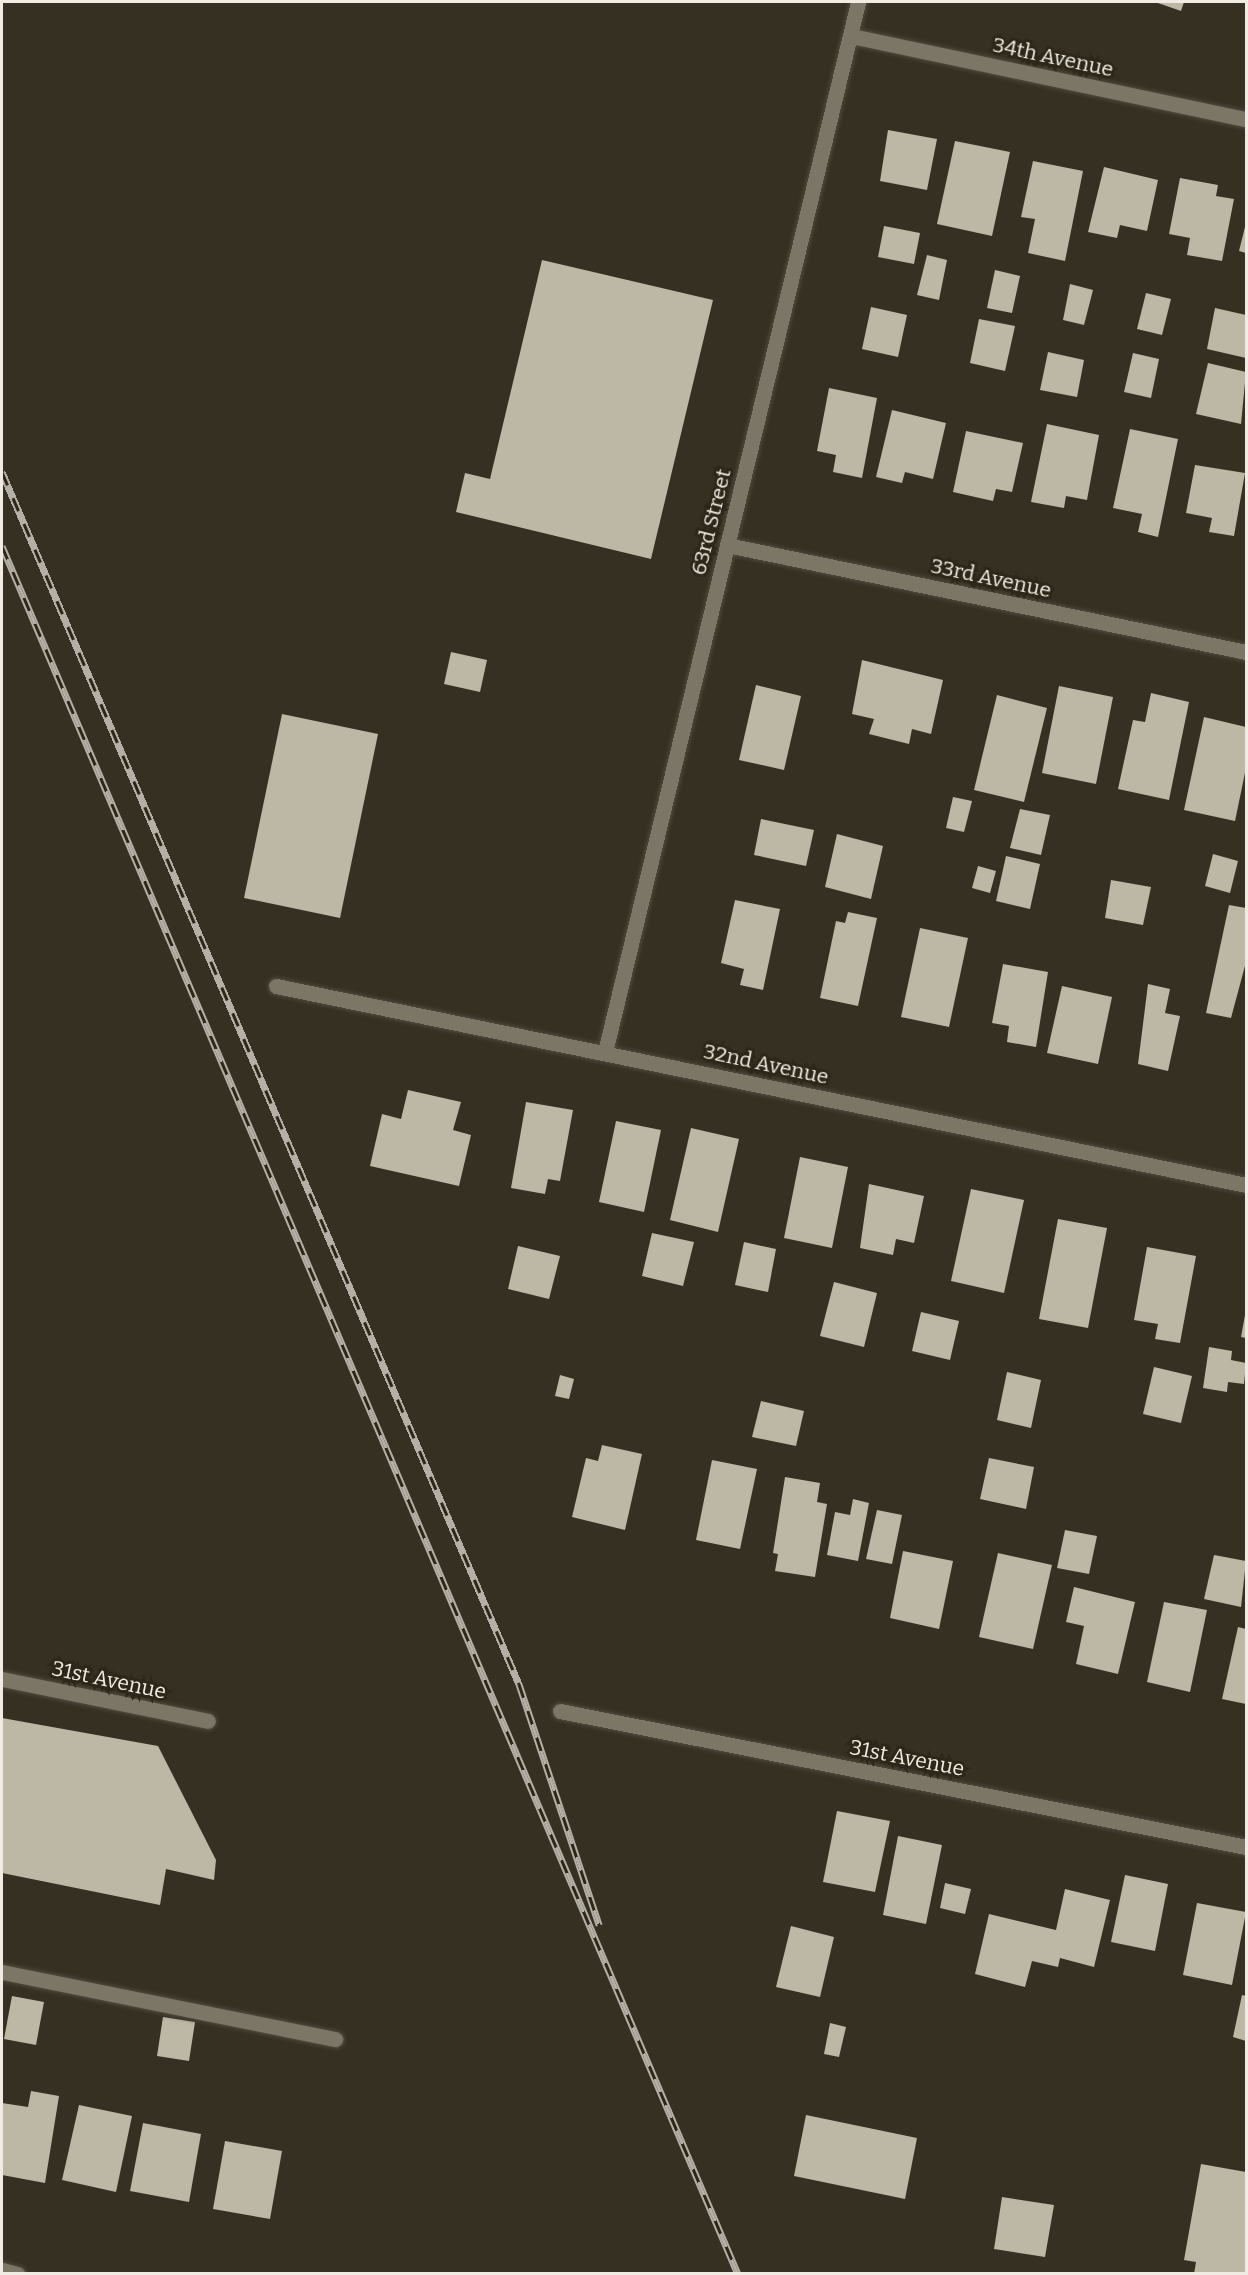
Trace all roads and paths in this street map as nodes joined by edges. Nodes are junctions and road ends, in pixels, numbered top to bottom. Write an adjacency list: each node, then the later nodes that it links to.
1 (858, 2): 2 (street, 63rd Street)
2 (851, 36): 3 (street, 34th Avenue); 4 (street, 63rd Street)
3 (1246, 119)
4 (727, 545): 5 (street, 33rd Avenue); 7 (street, 63rd Street)
5 (1246, 652)
6 (276, 986): 7 (street, 32nd Avenue)
7 (605, 1052): 8 (street, 32nd Avenue)
8 (1246, 1185)
9 (2, 1679): 11 (street, 31st Avenue)
10 (560, 1711): 12 (street, 31st Avenue)
11 (208, 1721)
12 (1246, 1847)
13 (2, 1972): 14 (street)
14 (335, 2039)
15 (2, 2270): 16 (street)
16 (17, 2274)

